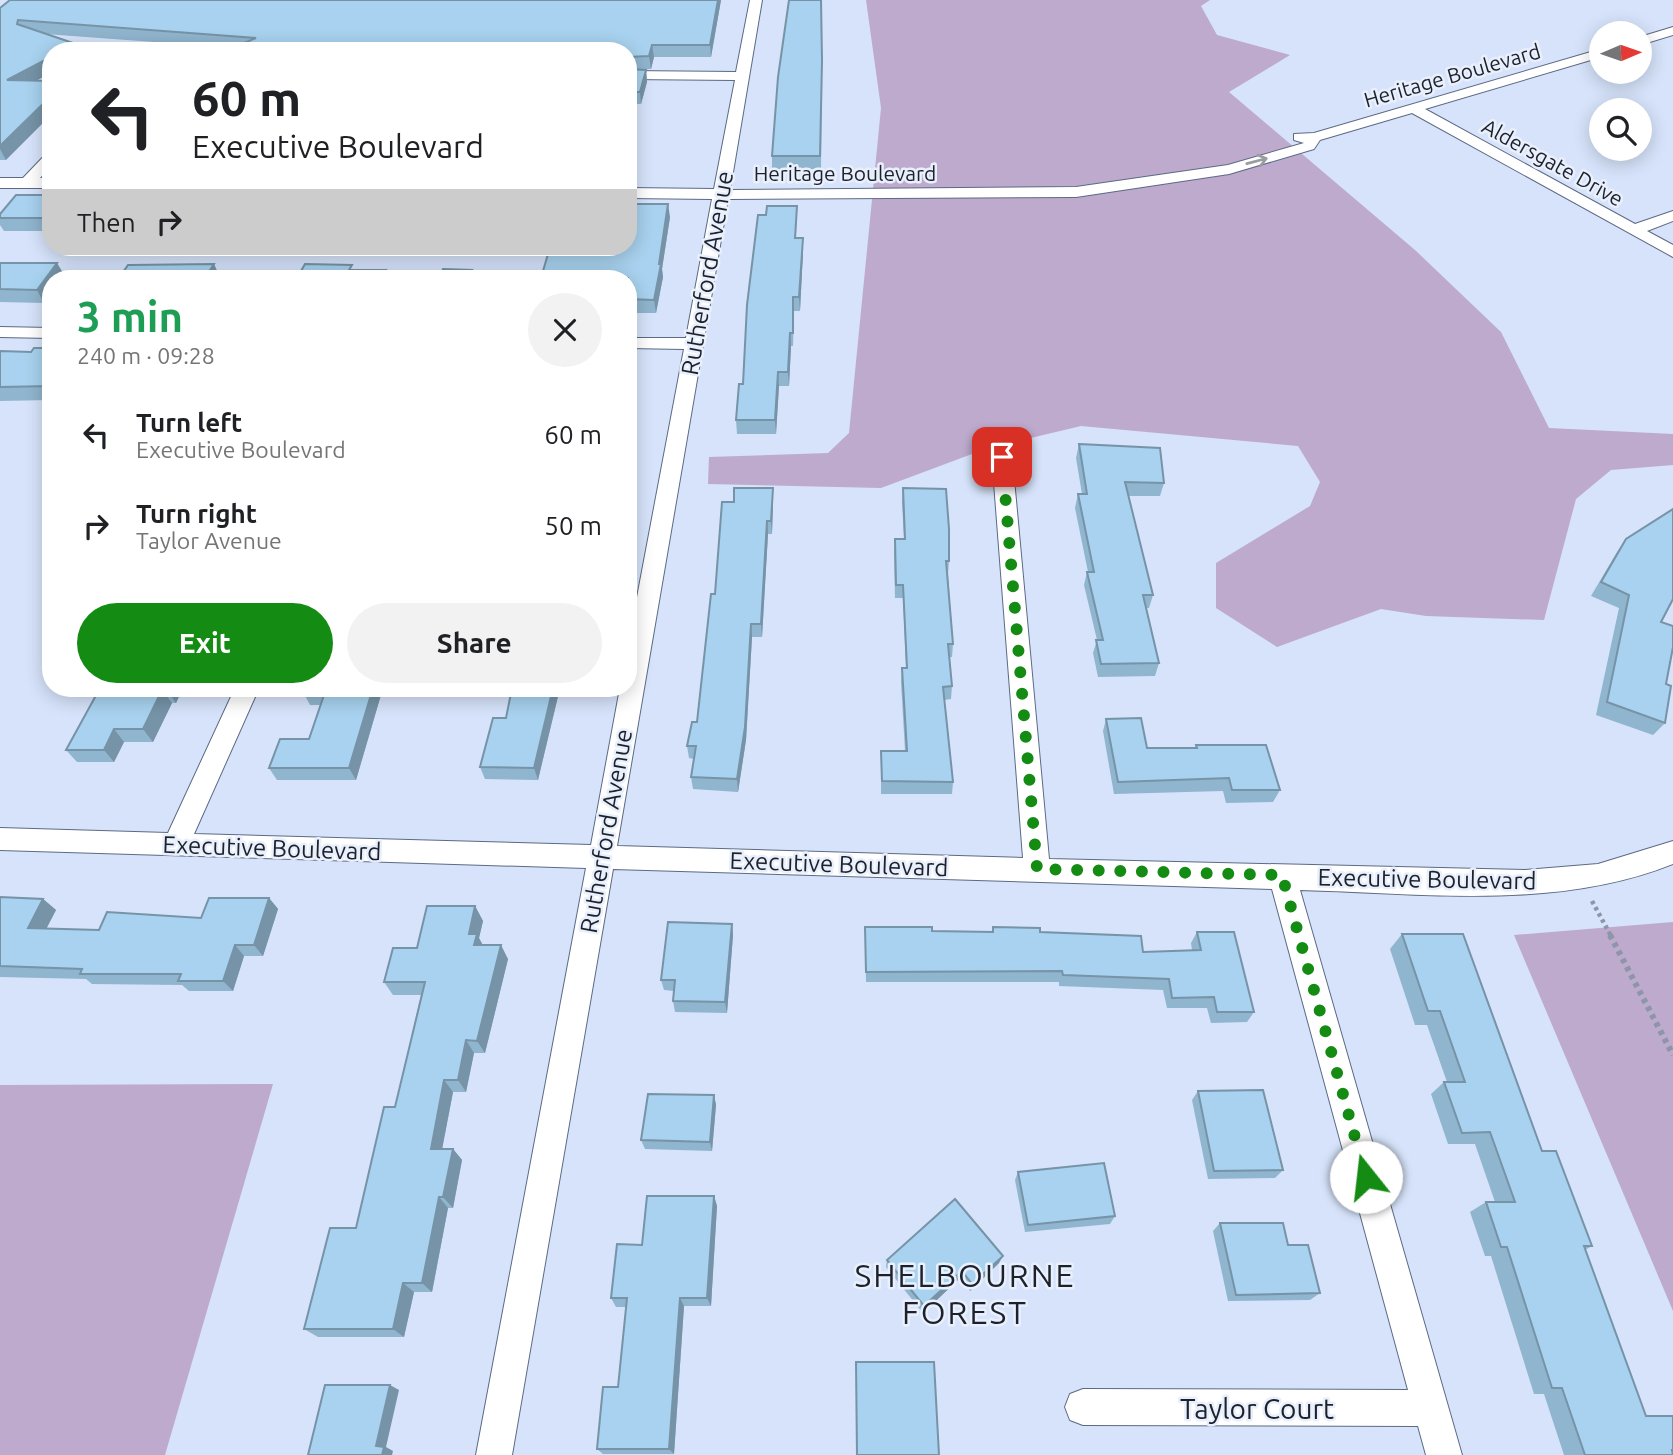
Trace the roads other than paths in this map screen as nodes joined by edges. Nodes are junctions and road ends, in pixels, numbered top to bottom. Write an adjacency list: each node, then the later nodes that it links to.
1 (755, 0): 6 (street, Rutherford Avenue)
2 (1673, 32): 3 (street)
3 (1652, 38)
4 (1589, 57): 7 (street, Heritage Boulevard)
5 (637, 75): 6 (street)
6 (741, 76): 13 (street, Rutherford Avenue)
7 (1413, 108): 13 (street, Heritage Boulevard); 15 (street, Aldersgate Drive)
8 (42, 167): 10 (street)
9 (0, 183): 10 (street)
10 (27, 183): 11 (street)
11 (42, 183)
12 (637, 193): 13 (street, Heritage Boulevard)
13 (721, 194): 20 (street, Rutherford Avenue)
14 (1673, 216): 15 (street)
15 (1634, 230): 16 (street, Aldersgate Drive)
16 (1673, 252)
17 (0, 332): 18 (street)
18 (42, 333)
19 (637, 343): 20 (street)
20 (695, 344): 22 (street, Rutherford Avenue)
21 (1002, 457): 29 (street)
22 (637, 661)
23 (243, 697): 26 (street)
24 (630, 697): 28 (street, Rutherford Avenue)
25 (0, 839): 26 (street, Executive Boulevard)
26 (176, 845): 28 (street, Executive Boulevard)
27 (1673, 852): 30 (street, Executive Boulevard)
28 (601, 858): 29 (street, Executive Boulevard); 33 (street, Rutherford Avenue)
29 (1037, 869): 30 (street, Executive Boulevard)
30 (1282, 875): 32 (street)
31 (1083, 1407): 32 (street, Taylor Court)
32 (1431, 1408): 34 (street)
33 (494, 1455)
34 (1444, 1455)

